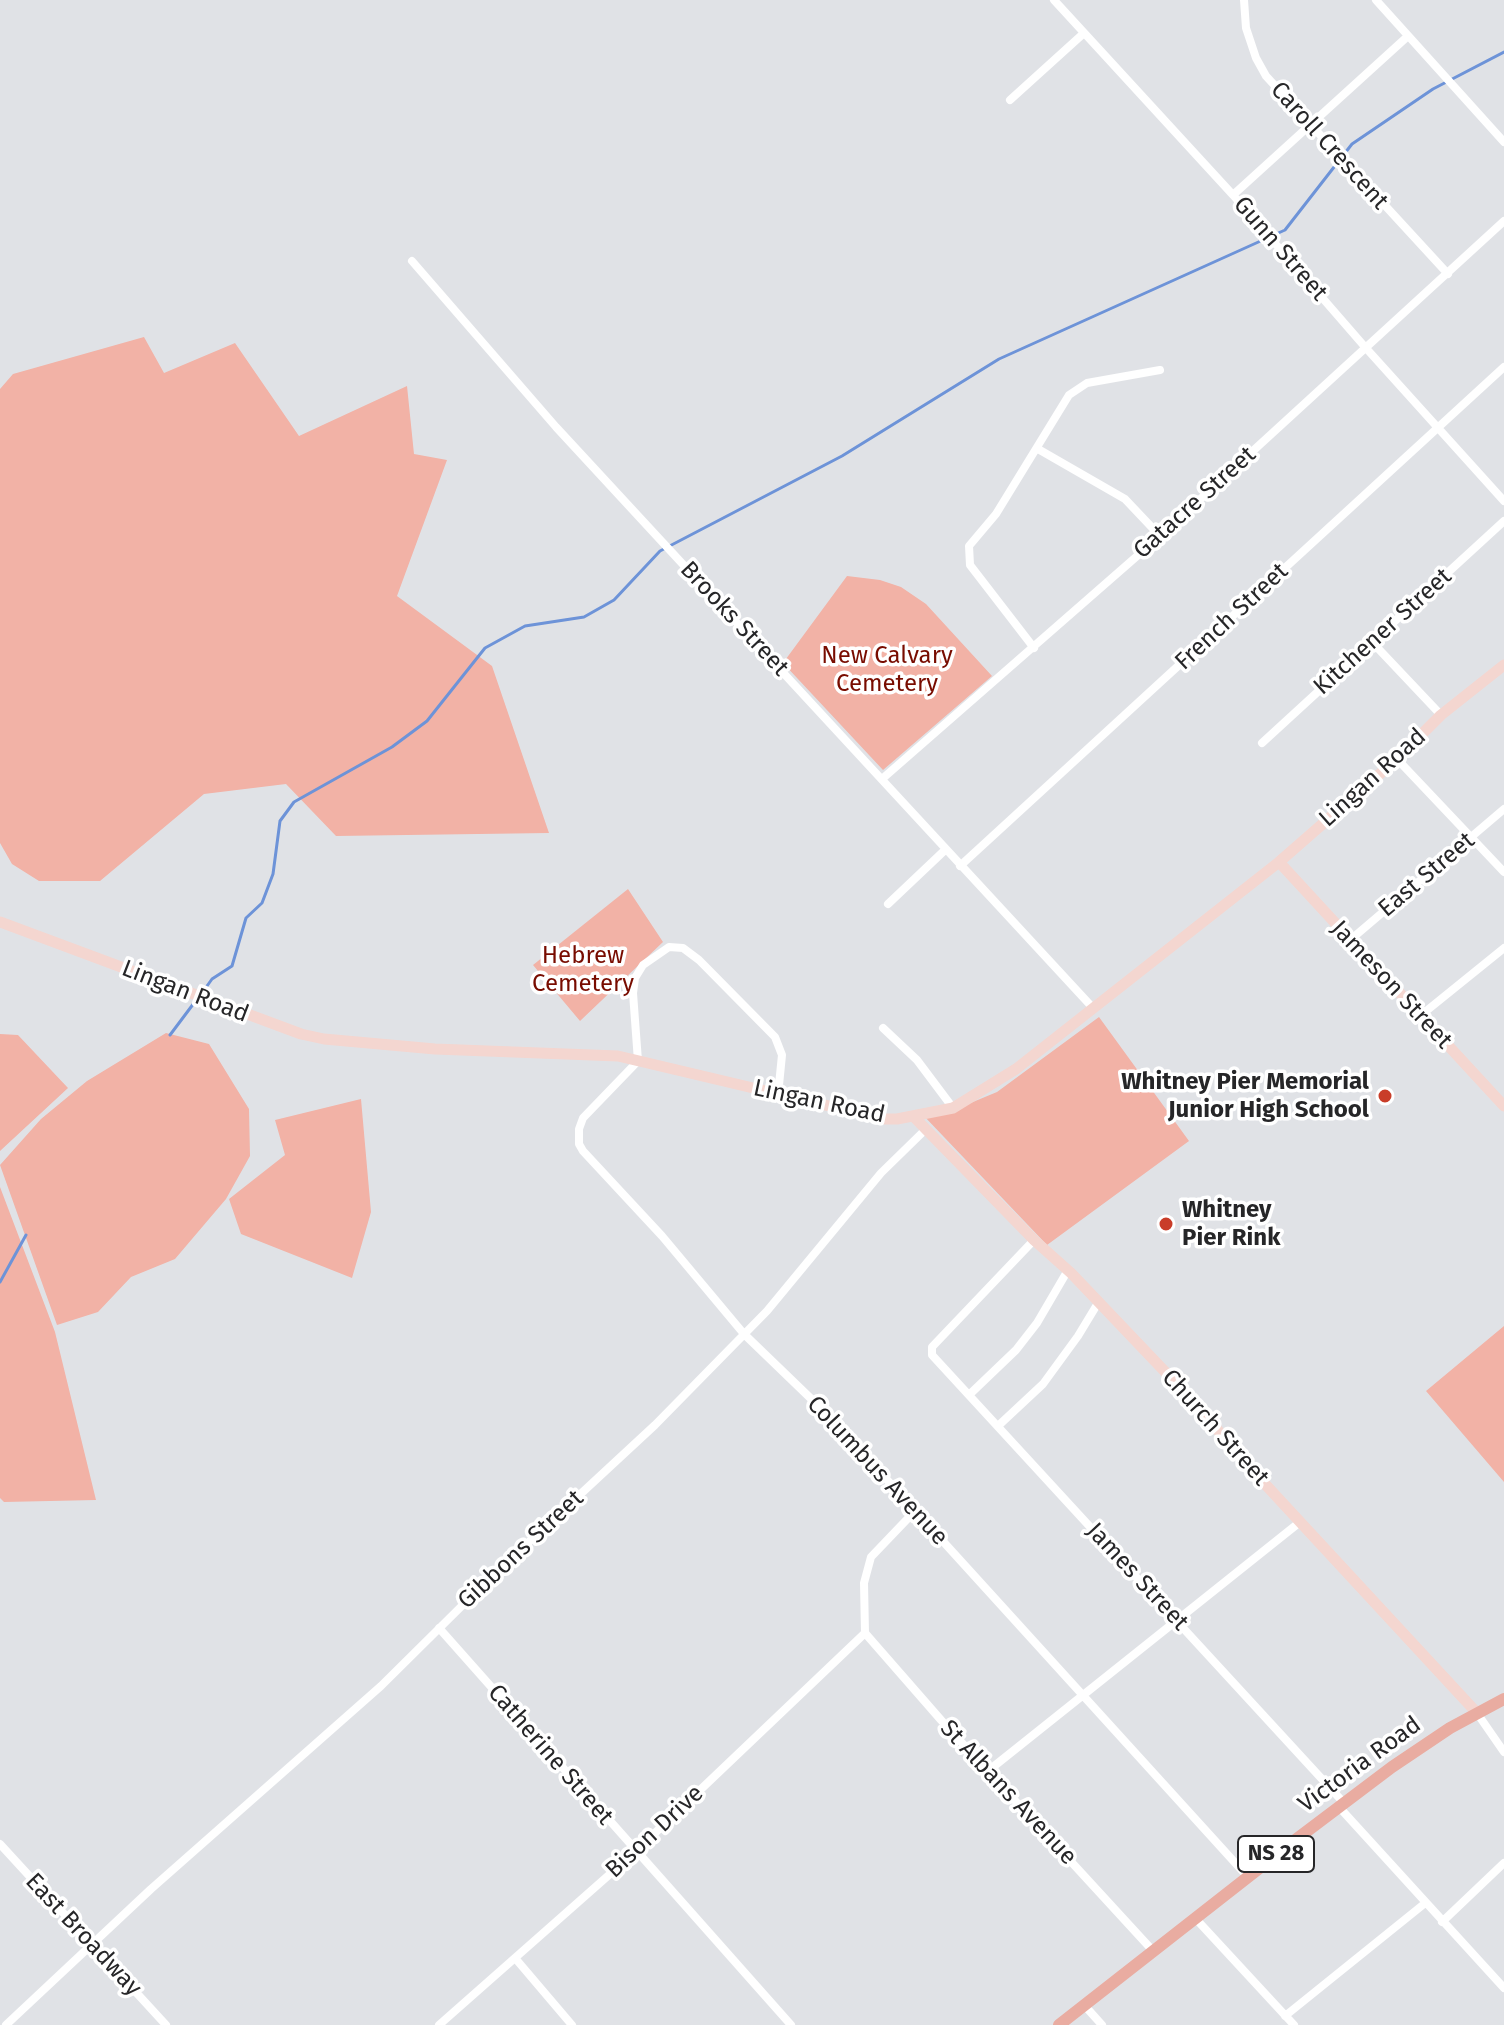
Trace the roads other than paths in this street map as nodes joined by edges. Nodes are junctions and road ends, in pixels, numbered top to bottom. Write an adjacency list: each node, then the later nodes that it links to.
1 (1054, 0): 4 (street, Gunn Street)
2 (1244, 0): 7 (street, Caroll Crescent)
3 (1376, 0): 5 (street)
4 (1084, 33): 6 (street); 9 (street, Gunn Street)
5 (1408, 36): 7 (street); 8 (street)
6 (1010, 100)
7 (1309, 124): 9 (street); 12 (street, Caroll Crescent)
8 (1504, 142)
9 (1233, 195): 13 (street, Gunn Street)
10 (1504, 221): 12 (street, Gatacre Street)
11 (412, 261): 27 (street, Brooks Street)
12 (1448, 274): 13 (street, Gatacre Street)
13 (1365, 347): 16 (street, Gunn Street); 20 (street, Gatacre Street)
14 (1504, 367): 16 (street, French Street)
15 (1160, 370): 17 (street)
16 (1439, 428): 18 (street, Gunn Street); 32 (street, French Street)
17 (1038, 449): 20 (street); 22 (street)
18 (1504, 501)
19 (1504, 521): 21 (street, Kitchener Street)
20 (1160, 536): 22 (street, Gatacre Street)
21 (1372, 642): 24 (street); 25 (street, Kitchener Street)
22 (1034, 648): 27 (street, Gatacre Street)
23 (1504, 665): 24 (street, Lingan Road)
24 (1441, 715): 26 (street, Lingan Road)
25 (1262, 743)
26 (1397, 759): 29 (street); 31 (street, Lingan Road)
27 (882, 779): 30 (street, Brooks Street)
28 (1504, 809): 29 (street, East Street)
29 (1471, 837): 33 (street); 36 (street, East Street)
30 (945, 850): 32 (street, Brooks Street); 34 (street)
31 (1279, 862): 36 (street, Jameson Street); 38 (street, Lingan Road)
32 (960, 866): 38 (street, Brooks Street)
33 (1504, 872)
34 (888, 904)
35 (0, 922): 41 (street, Lingan Road)
36 (1349, 941): 39 (street, Jameson Street)
37 (1504, 948): 39 (street)
38 (1093, 1008): 44 (street, Lingan Road)
39 (1420, 1016): 43 (street, Jameson Street)
40 (883, 1028): 44 (street)
41 (638, 1061): 42 (street, Lingan Road); 42 (street); 50 (street, Columbus Avenue)
42 (778, 1095): 45 (street, Lingan Road)
43 (1504, 1106)
44 (953, 1108): 45 (street, Lingan Road)
45 (913, 1116): 46 (street, Church Street)
46 (925, 1130): 47 (street, Church Street); 50 (street, Gibbons Street)
47 (1034, 1240): 48 (street, Church Street); 51 (street, James Street)
48 (1068, 1270): 49 (street, Church Street); 51 (street)
49 (1098, 1303): 52 (street); 54 (street, Church Street)
50 (744, 1334): 53 (street, Columbus Avenue); 56 (street, Gibbons Street)
51 (969, 1395): 52 (street, James Street)
52 (998, 1426): 55 (street, James Street)
53 (915, 1511): 57 (street); 58 (street, Columbus Avenue)
54 (1300, 1522): 55 (street); 60 (street, Church Street)
55 (1178, 1621): 58 (street); 63 (street, James Street)
56 (439, 1628): 65 (street, Catherine Street); 71 (street, Gibbons Street)
57 (865, 1633): 62 (street, St Albans Avenue); 65 (street, Bison Drive)
58 (1084, 1697): 62 (street); 67 (street, Columbus Avenue)
59 (1504, 1699): 60 (main road, Victoria Road / NS 28)
60 (1477, 1713): 61 (street, Church Street); 63 (main road, Victoria Road / NS 28)
61 (1504, 1752)
62 (988, 1771): 72 (street, St Albans Avenue)
63 (1342, 1805): 67 (main road, Victoria Road / NS 28); 68 (street, James Street)
64 (0, 1844): 71 (street, East Broadway)
65 (635, 1852): 73 (street, Bison Drive); 81 (street, Catherine Street)
66 (1504, 1863): 70 (street)
67 (1248, 1877): 69 (main road, Victoria Road / NS 28)
68 (1424, 1904): 70 (street, James Street); 76 (street)
69 (1196, 1919): 72 (main road, Victoria Road / NS 28); 76 (street)
70 (1442, 1922): 74 (street, James Street)
71 (92, 1944): 77 (street, Gibbons Street); 78 (street, East Broadway)
72 (1154, 1952): 75 (main road, Victoria Road / NS 28)
73 (515, 1958): 79 (street, Bison Drive); 80 (street)
74 (1504, 1988)
75 (1085, 2006): 82 (main road, Victoria Road / NS 28); 83 (street)
76 (1285, 2016): 84 (street)
77 (6, 2025)
78 (166, 2025)
79 (439, 2025)
80 (572, 2025)
81 (791, 2025)
82 (1059, 2025)
83 (1102, 2025)
84 (1294, 2025)

